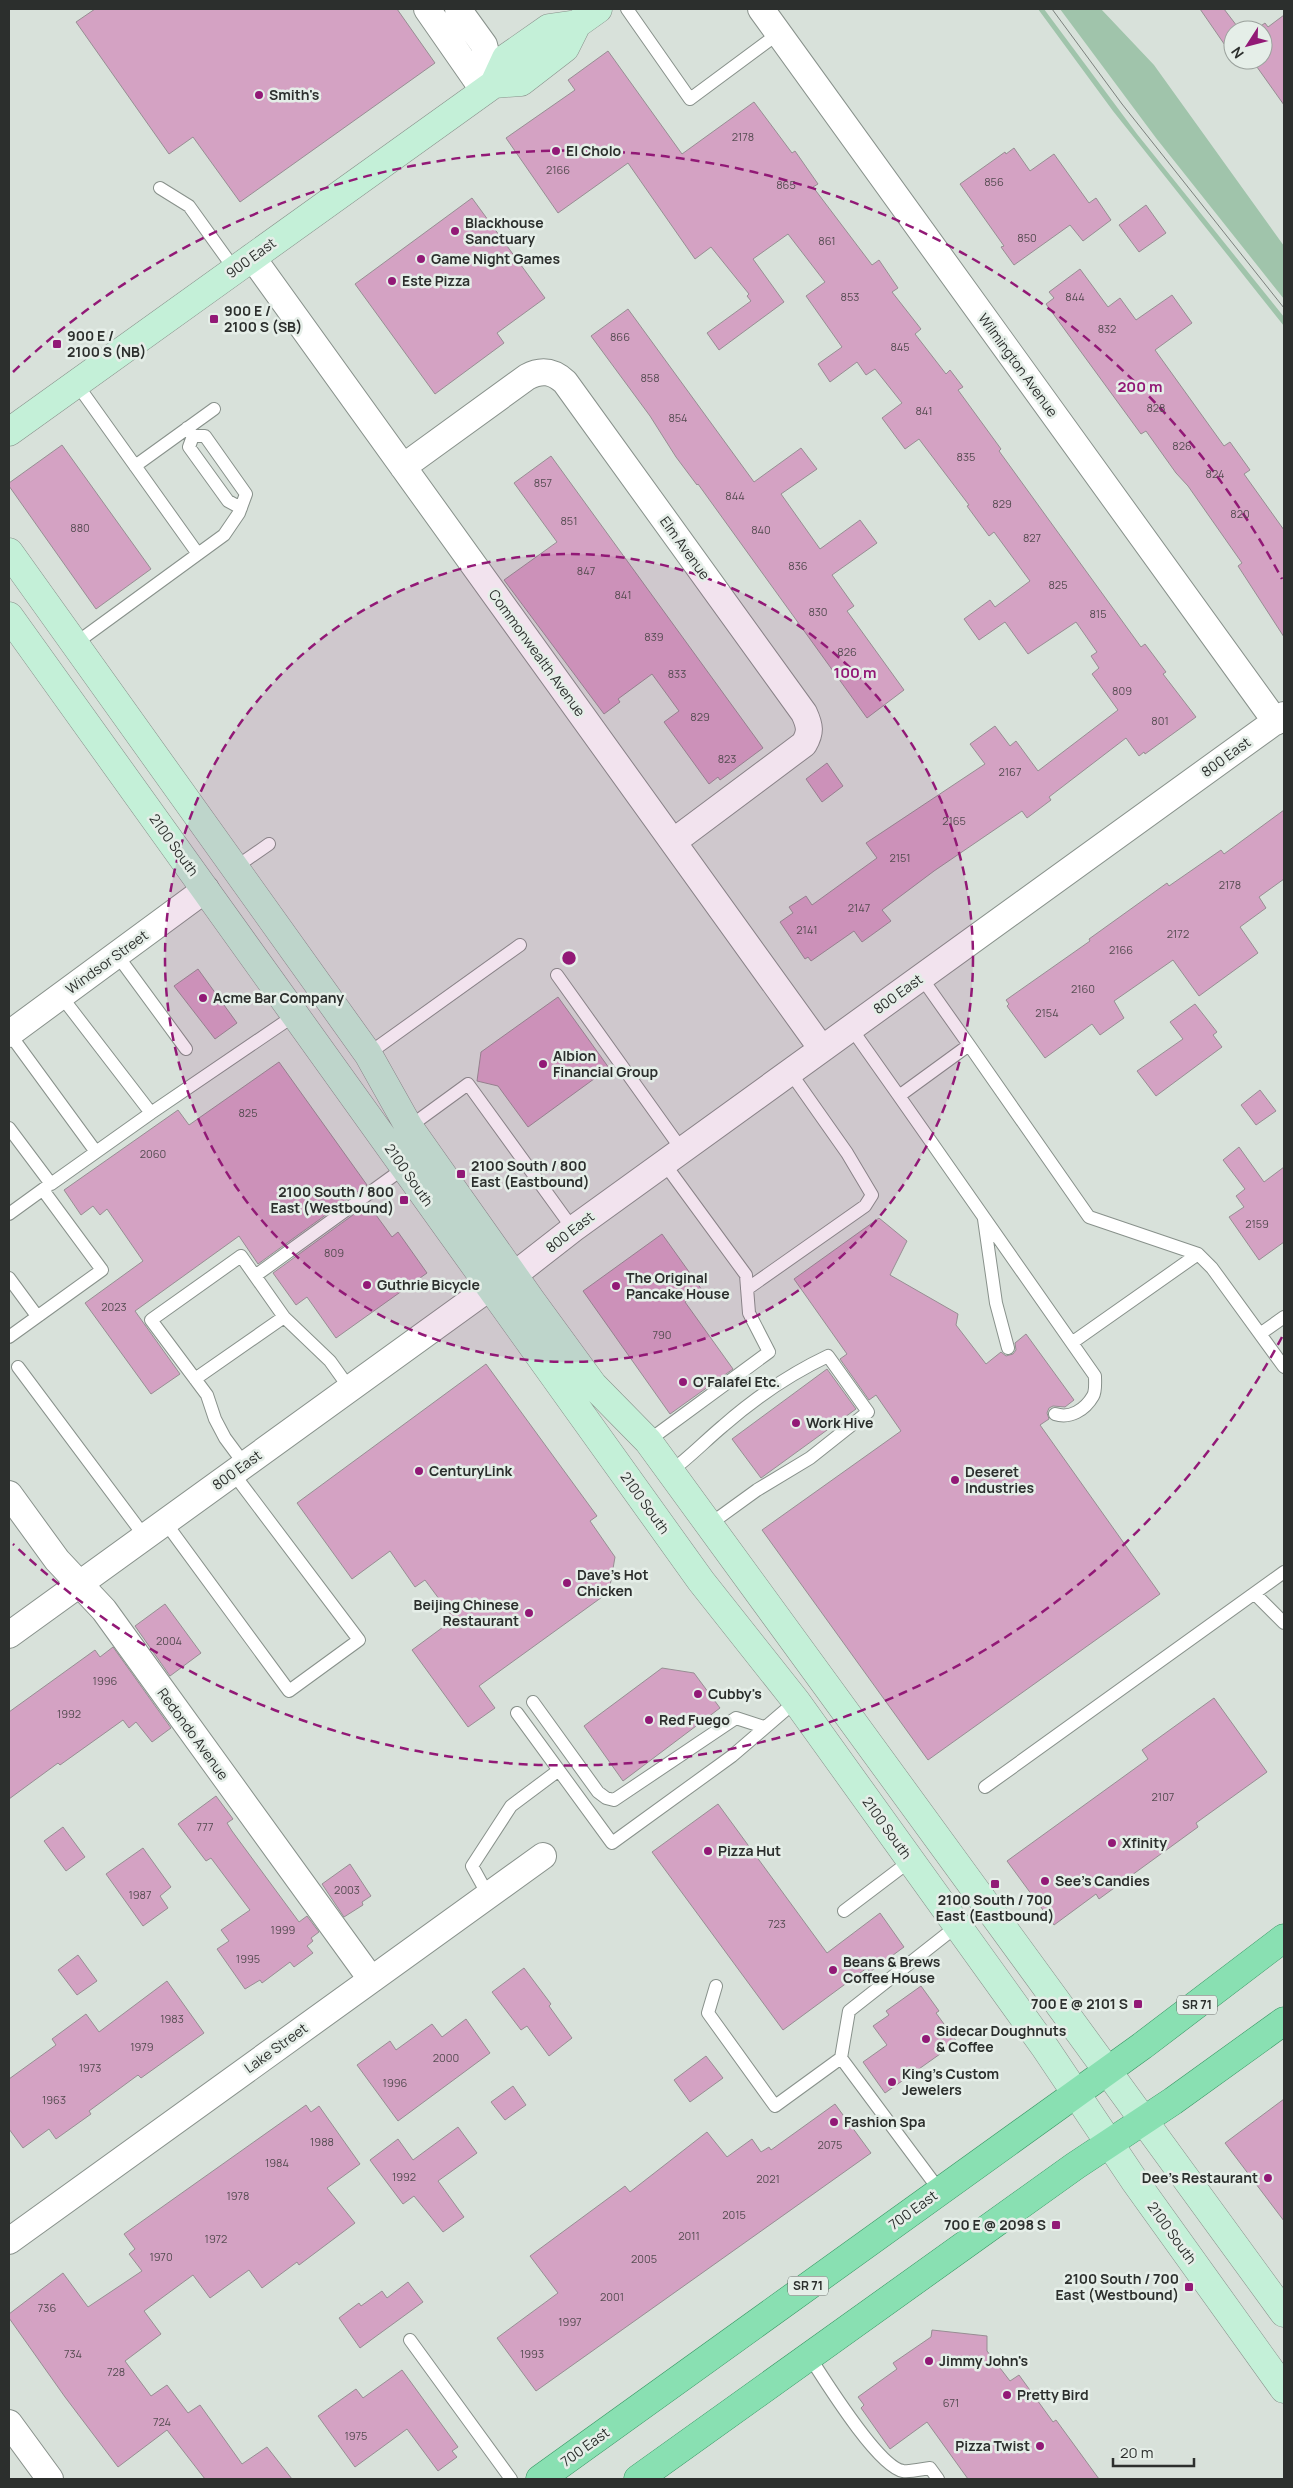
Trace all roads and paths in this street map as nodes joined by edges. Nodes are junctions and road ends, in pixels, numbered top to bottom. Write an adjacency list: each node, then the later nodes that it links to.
1 (427, 9): 7 (street)
2 (458, 9): 7 (street)
3 (598, 9): 7 (main road, 900 East)
4 (627, 9): 6 (lane)
5 (761, 9): 6 (street, Wilmington Avenue)
6 (779, 33): 22 (street, Wilmington Avenue)
7 (489, 88): 9 (main road, 900 East)
8 (160, 188): 9 (lane)
9 (244, 264): 10 (main road, 900 East); 15 (street, Commonwealth Avenue)
10 (76, 384): 12 (main road, 900 East); 14 (lane)
11 (214, 409): 13 (lane)
12 (9, 432)
13 (190, 432): 14 (lane); 16 (lane); 16 (lane)
14 (135, 466): 18 (lane)
15 (403, 467): 23 (street, Commonwealth Avenue); 23 (street, Elm Avenue)
16 (240, 508): 18 (lane)
17 (9, 552): 20 (main road, 2100 South)
18 (198, 554): 20 (lane)
19 (9, 616): 21 (main road, 2100 South)
20 (76, 643): 25 (main road, 2100 South)
21 (71, 702): 25 (main road); 26 (main road, 2100 South)
22 (1280, 719): 30 (street, 800 East)
23 (673, 842): 37 (street, Commonwealth Avenue)
24 (269, 844): 25 (lane)
25 (236, 867): 38 (main road, 2100 South)
26 (206, 889): 28 (street, Windsor Street); 32 (main road, 2100 South); 38 (main road)
27 (520, 945): 38 (lane)
28 (117, 954): 31 (street, Windsor Street); 36 (lane)
29 (557, 975): 45 (lane)
30 (921, 978): 33 (street, 800 East); 35 (lane)
31 (62, 996): 34 (street, Windsor Street); 41 (lane)
32 (295, 1015): 41 (lane); 46 (main road, 2100 South)
33 (851, 1028): 37 (street, 800 East); 40 (lane)
34 (9, 1034): 44 (lane)
35 (969, 1045): 40 (lane); 51 (lane)
36 (186, 1049)
37 (822, 1050): 39 (street, 800 East)
38 (368, 1054): 42 (main road, 2100 South)
39 (790, 1072): 45 (street, 800 East); 56 (lane)
40 (899, 1096): 49 (lane)
41 (151, 1113): 44 (lane)
42 (409, 1127): 50 (lane); 52 (main road, 2100 South)
43 (9, 1128): 47 (lane)
44 (96, 1152): 47 (lane)
45 (673, 1156): 50 (street, 800 East); 56 (lane)
46 (404, 1168): 53 (lane); 55 (main road, 2100 South)
47 (47, 1187): 48 (lane); 57 (lane)
48 (9, 1214)
49 (984, 1217): 62 (lane); 63 (lane)
50 (573, 1228): 52 (street, 800 East)
51 (1198, 1254): 60 (lane); 62 (lane)
52 (514, 1275): 69 (main road, 2100 South)
53 (255, 1276): 58 (lane); 66 (lane)
54 (9, 1278): 57 (lane)
55 (490, 1288): 67 (street, 800 East); 81 (main road, 2100 South)
56 (747, 1289): 69 (lane)
57 (38, 1316): 61 (lane)
58 (284, 1317): 66 (lane); 67 (lane)
59 (1284, 1317): 60 (lane)
60 (1260, 1334): 65 (lane)
61 (9, 1337)
62 (1073, 1342): 68 (lane)
63 (1008, 1348)
64 (18, 1367): 74 (lane)
65 (1284, 1367)
66 (195, 1379): 70 (lane)
67 (350, 1389): 70 (street, 800 East)
68 (1055, 1414)
69 (648, 1440): 71 (main road, 2100 South)
70 (238, 1469): 74 (street, 800 East); 74 (lane)
71 (671, 1471): 73 (main road, 2100 South); 73 (lane)
72 (9, 1494): 76 (street, Redondo Avenue)
73 (710, 1524): 96 (main road, 2100 South)
74 (155, 1529): 76 (street, 800 East)
75 (1284, 1572): 77 (lane)
76 (79, 1584): 79 (street, 800 East); 92 (street, Redondo Avenue)
77 (1255, 1594): 78 (lane); 85 (lane)
78 (1284, 1623)
79 (9, 1635)
80 (533, 1702): 83 (lane)
81 (796, 1702): 83 (lane); 87 (main road, 2100 South)
82 (518, 1713): 84 (lane)
83 (764, 1727): 84 (lane)
84 (559, 1770): 88 (lane)
85 (985, 1787)
86 (543, 1856): 88 (street, Lake Street)
87 (910, 1861): 89 (lane); 90 (main road, 2100 South)
88 (488, 1895): 92 (street, Lake Street)
89 (844, 1911)
90 (957, 1926): 95 (lane); 97 (main road, 2100 South)
91 (1284, 1938): 96 (main road, 700 East / SR 71)
92 (371, 1979): 101 (street, Lake Street)
93 (716, 1986): 95 (lane)
94 (1284, 2021): 98 (main road)
95 (841, 2058): 100 (lane)
96 (1108, 2070): 97 (main road, 700 East / SR 71); 98 (main road, 2100 South)
97 (1075, 2094): 99 (main road, 2100 South); 100 (main road, 700 East / SR 71)
98 (1145, 2120): 99 (main road); 102 (main road, 2100 South)
99 (1109, 2143): 104 (main road); 105 (main road, 2100 South)
100 (940, 2191): 110 (main road, 700 East / SR 71)
101 (9, 2241)
102 (1284, 2313)
103 (410, 2340): 109 (lane)
104 (809, 2356): 107 (main road); 111 (lane)
105 (1284, 2389)
106 (9, 2423): 108 (street)
107 (651, 2475)
108 (50, 2479)
109 (511, 2479)
110 (540, 2479)
111 (938, 2479)

